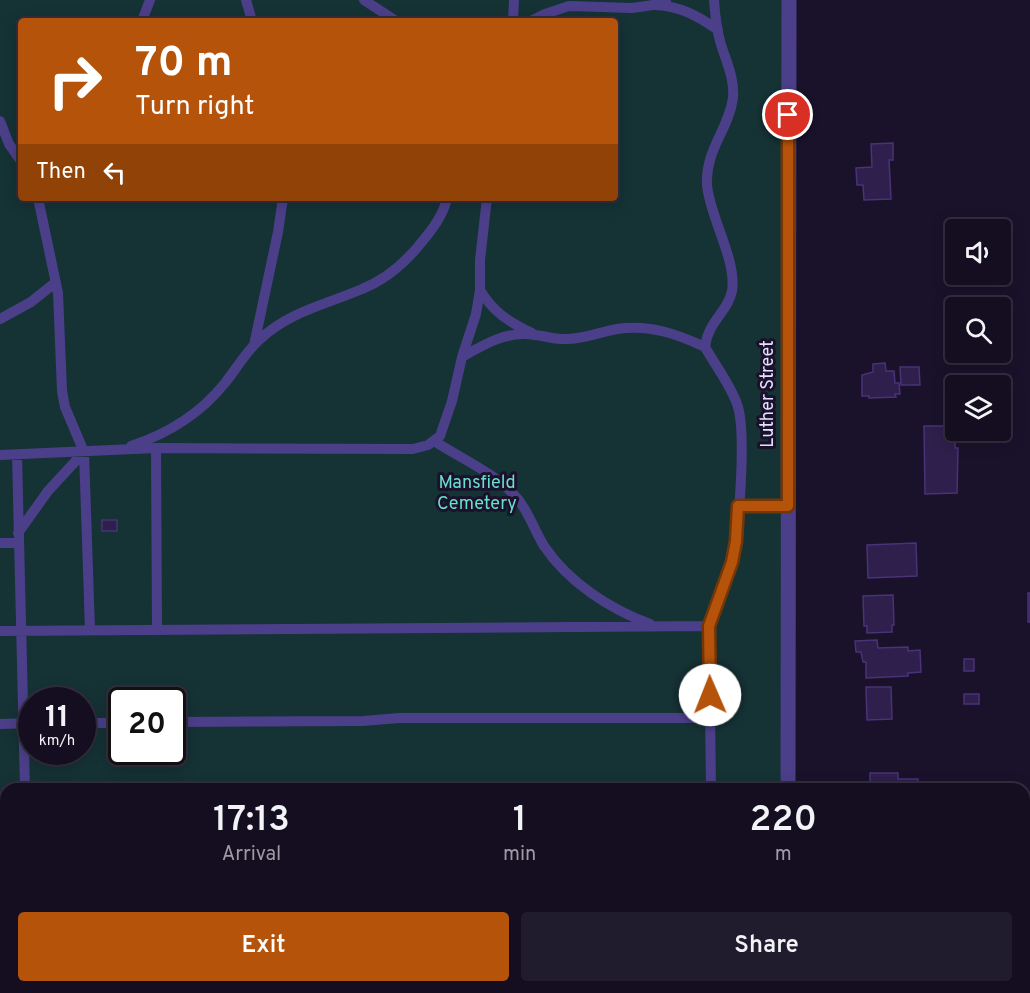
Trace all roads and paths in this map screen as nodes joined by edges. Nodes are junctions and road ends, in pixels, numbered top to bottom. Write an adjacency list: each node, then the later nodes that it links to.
1 (150, 0): 9 (lane)
2 (246, 0): 10 (lane)
3 (364, 0): 11 (lane)
4 (514, 0): 12 (lane)
5 (666, 0): 8 (lane)
6 (714, 0): 14 (lane)
7 (789, 0): 37 (street, Luther Street)
8 (652, 5): 13 (lane); 14 (lane)
9 (143, 18)
10 (251, 18)
11 (391, 18)
12 (513, 18)
13 (537, 18)
14 (718, 30): 28 (lane)
15 (0, 121): 17 (lane)
16 (0, 152): 18 (lane)
17 (18, 156)
18 (18, 157)
19 (39, 201): 23 (lane)
20 (283, 201): 27 (lane)
21 (446, 201): 27 (lane)
22 (487, 201): 24 (lane)
23 (56, 282): 25 (lane); 33 (lane)
24 (480, 290): 26 (lane); 29 (lane)
25 (0, 319)
26 (535, 334): 28 (lane); 29 (lane)
27 (254, 345): 32 (lane)
28 (705, 347): 36 (lane)
29 (462, 357): 30 (lane)
30 (434, 441): 31 (lane); 40 (lane)
31 (156, 448): 32 (lane); 43 (lane)
32 (117, 450): 33 (lane)
33 (84, 452): 35 (lane); 38 (lane); 42 (lane)
34 (0, 455): 35 (lane)
35 (17, 455): 38 (lane)
36 (738, 506): 37 (lane); 41 (lane)
37 (788, 506): 54 (street, Luther Street)
38 (18, 538): 39 (lane); 45 (lane)
39 (0, 543)
40 (656, 626): 41 (lane); 43 (lane)
41 (709, 626): 47 (lane)
42 (90, 630): 43 (lane); 45 (lane)
43 (157, 630)
44 (0, 631): 45 (lane)
45 (20, 631): 46 (lane)
46 (24, 687)
47 (710, 718): 48 (lane); 53 (lane)
48 (186, 722)
49 (18, 723): 50 (lane)
50 (0, 724)
51 (26, 765): 52 (lane)
52 (25, 783)
53 (711, 783)
54 (788, 783)

